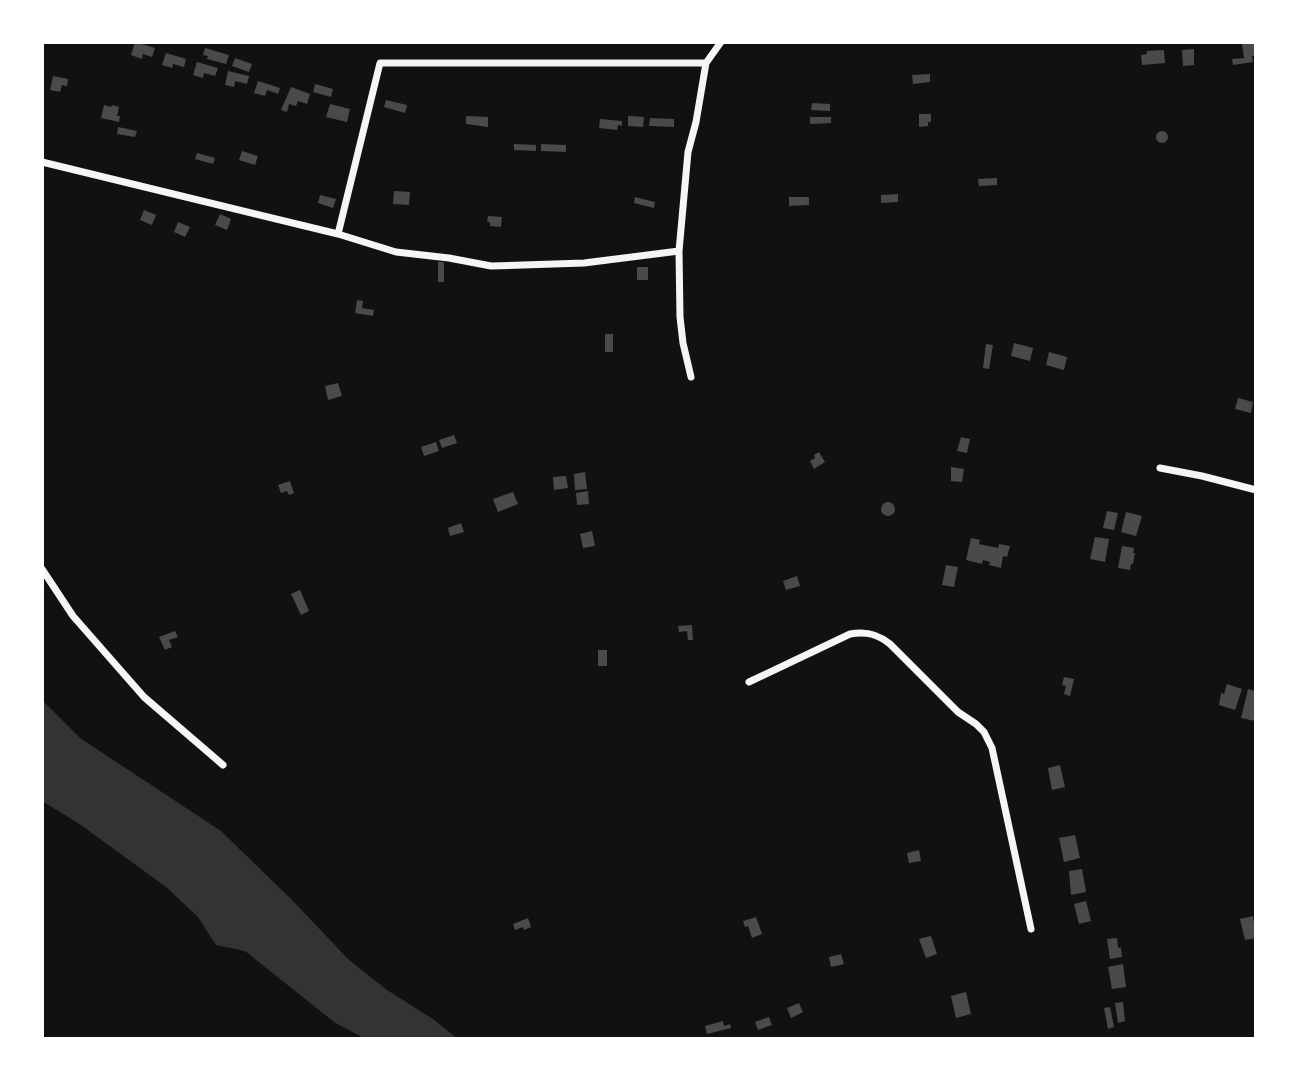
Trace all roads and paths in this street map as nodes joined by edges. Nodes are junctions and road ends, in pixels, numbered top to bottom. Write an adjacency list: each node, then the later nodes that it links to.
1 (721, 42): 2 (street)
2 (706, 63): 4 (street); 5 (street)
3 (42, 162): 4 (street)
4 (338, 234): 5 (street)
5 (679, 251): 6 (street)
6 (691, 377)
7 (1160, 468): 8 (street)
8 (1256, 490)
9 (42, 569): 11 (street)
10 (749, 682): 12 (street)
11 (223, 765)
12 (1031, 929)

